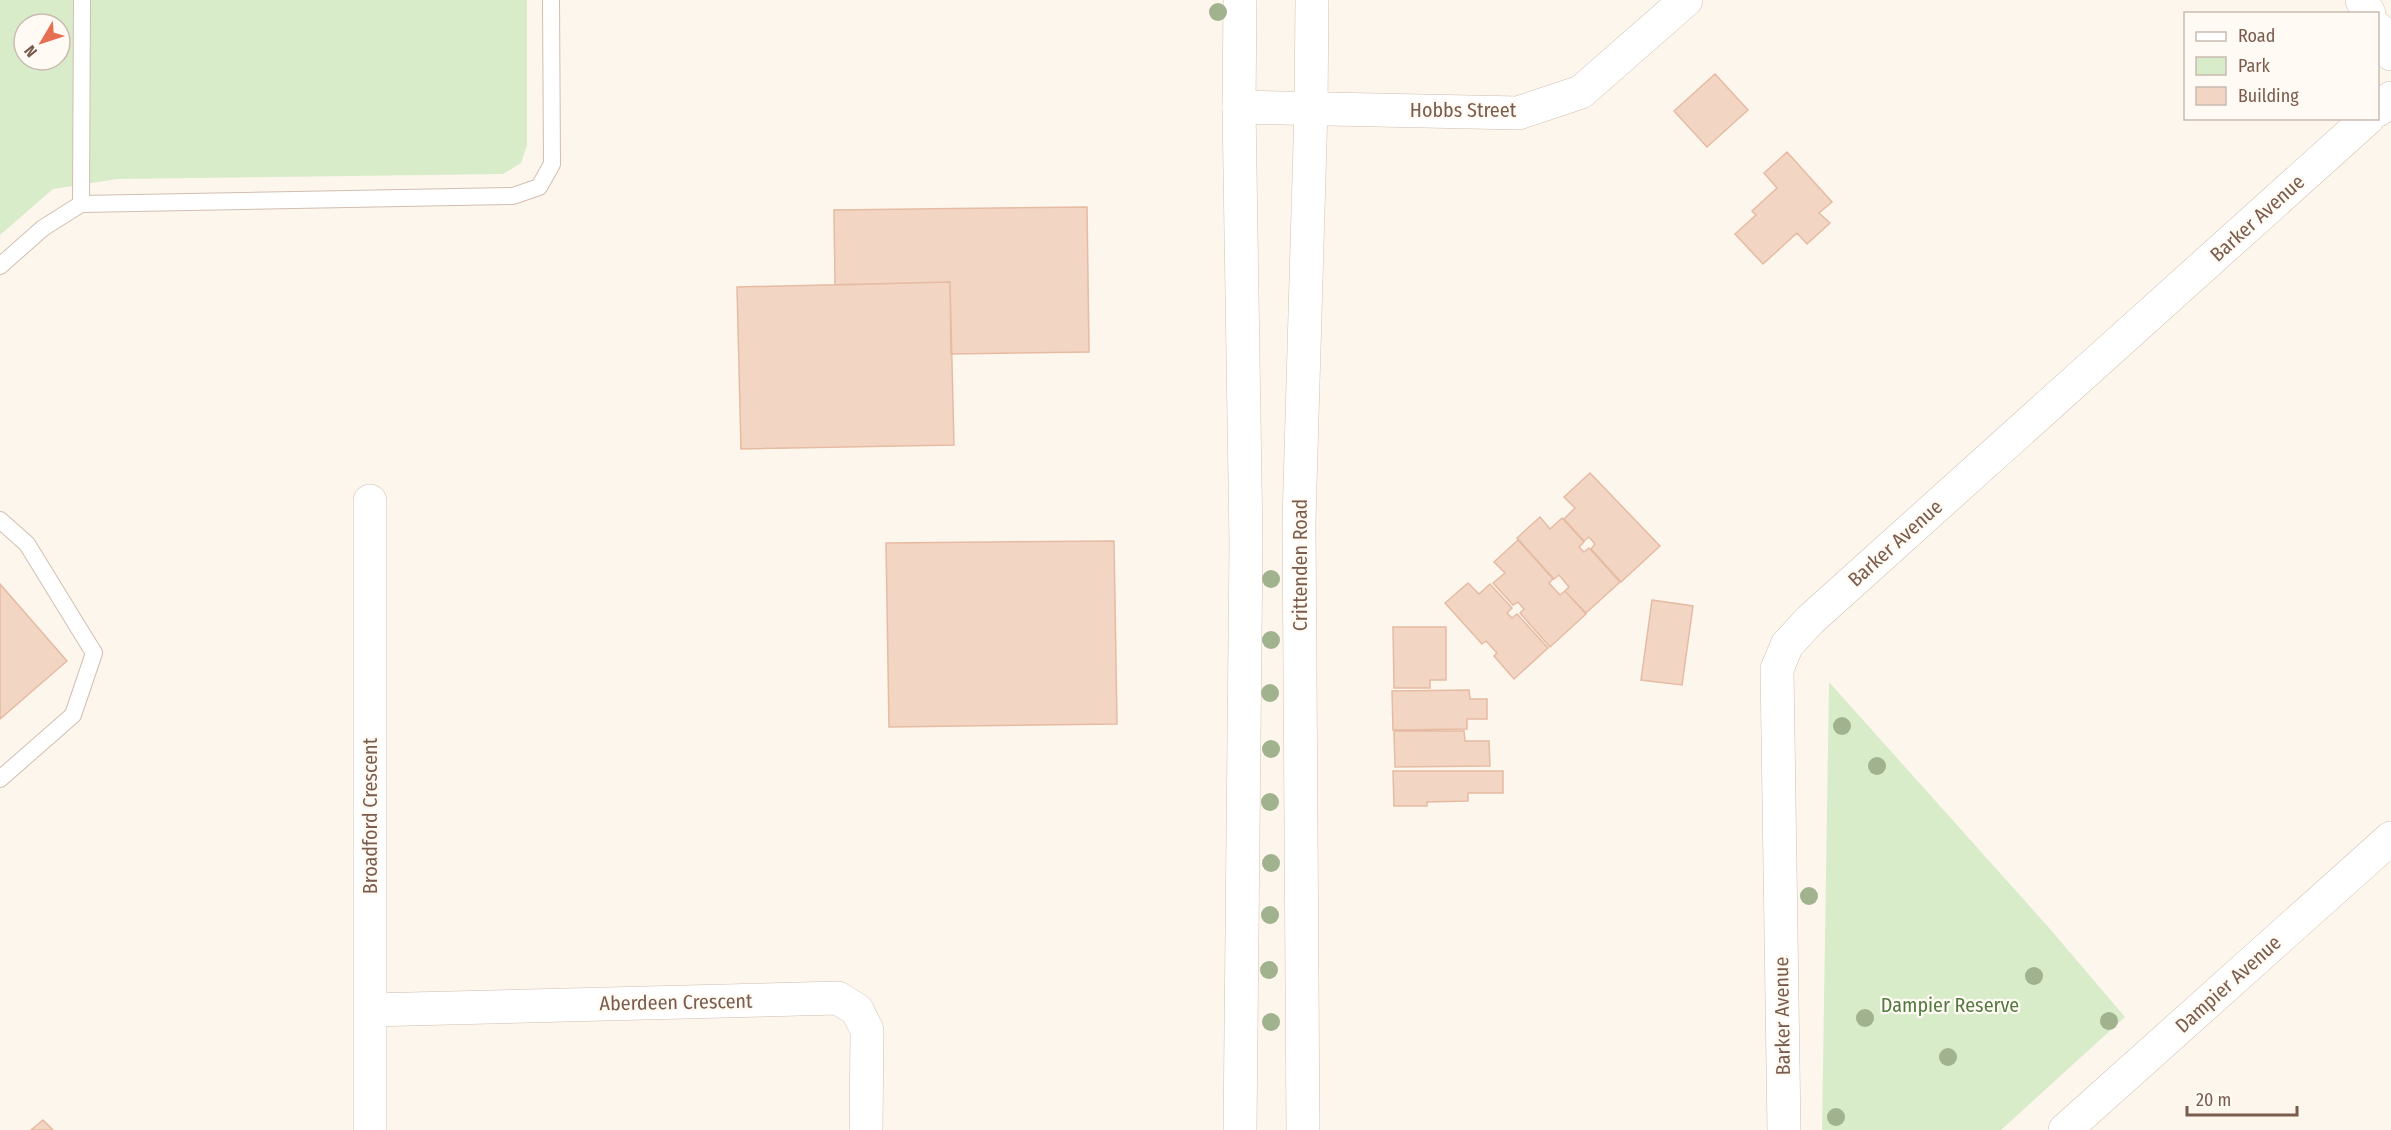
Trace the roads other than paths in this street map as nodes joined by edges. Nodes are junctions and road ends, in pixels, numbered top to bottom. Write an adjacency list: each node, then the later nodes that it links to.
1 (82, 0): 13 (lane)
2 (551, 0): 13 (lane)
3 (1240, 0): 9 (street)
4 (1312, 0): 10 (street, Crittenden Road)
5 (1686, 0): 10 (street, Hobbs Street)
6 (2379, 31): 7 (street)
7 (2391, 54)
8 (2391, 98): 11 (street)
9 (1239, 107): 10 (street, Hobbs Street); 22 (street)
10 (1311, 108): 23 (street, Crittenden Road)
11 (2379, 109)
12 (2366, 120): 24 (street, Barker Avenue)
13 (81, 204): 14 (lane)
14 (0, 266)
15 (370, 501): 19 (street, Broadford Crescent)
16 (0, 520): 17 (lane)
17 (0, 779)
18 (2391, 838): 25 (street, Dampier Avenue)
19 (370, 1010): 20 (street, Broadford Crescent); 21 (street, Aberdeen Crescent)
20 (370, 1130)
21 (866, 1130)
22 (1239, 1130)
23 (1303, 1130)
24 (1784, 1130)
25 (2065, 1130)

